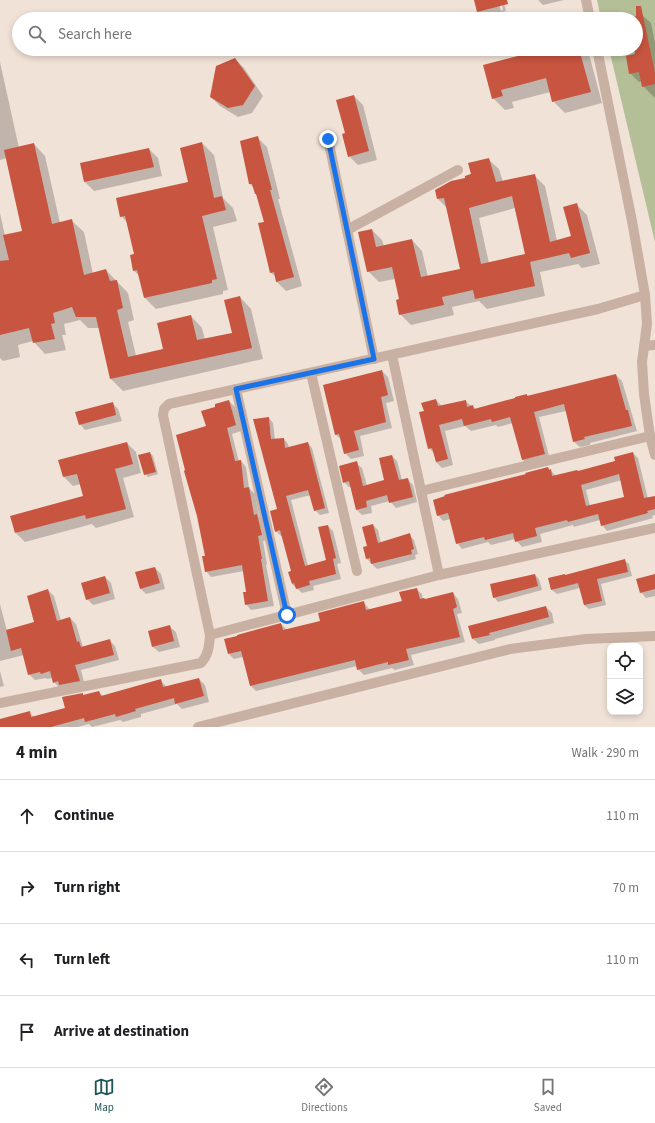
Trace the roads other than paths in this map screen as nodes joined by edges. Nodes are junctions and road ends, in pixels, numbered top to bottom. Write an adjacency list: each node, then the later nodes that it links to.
1 (586, 0): 2 (street)
2 (589, 12)
3 (598, 56): 7 (street)
4 (328, 139): 6 (street)
5 (458, 170): 6 (street)
6 (347, 230): 11 (street)
7 (645, 295): 9 (street); 10 (street)
8 (655, 345): 9 (street)
9 (644, 346): 14 (street)
10 (392, 355): 11 (street); 16 (street)
11 (374, 359): 12 (street)
12 (311, 373): 13 (street); 18 (street)
13 (236, 389): 20 (street); 21 (street)
14 (650, 436): 15 (street); 16 (street)
15 (655, 455)
16 (421, 491): 19 (street)
17 (655, 528): 19 (street)
18 (357, 571)
19 (439, 575): 20 (street)
20 (287, 615): 21 (street)
21 (210, 635): 23 (street)
22 (655, 636): 24 (street)
23 (0, 703)
24 (198, 727)

